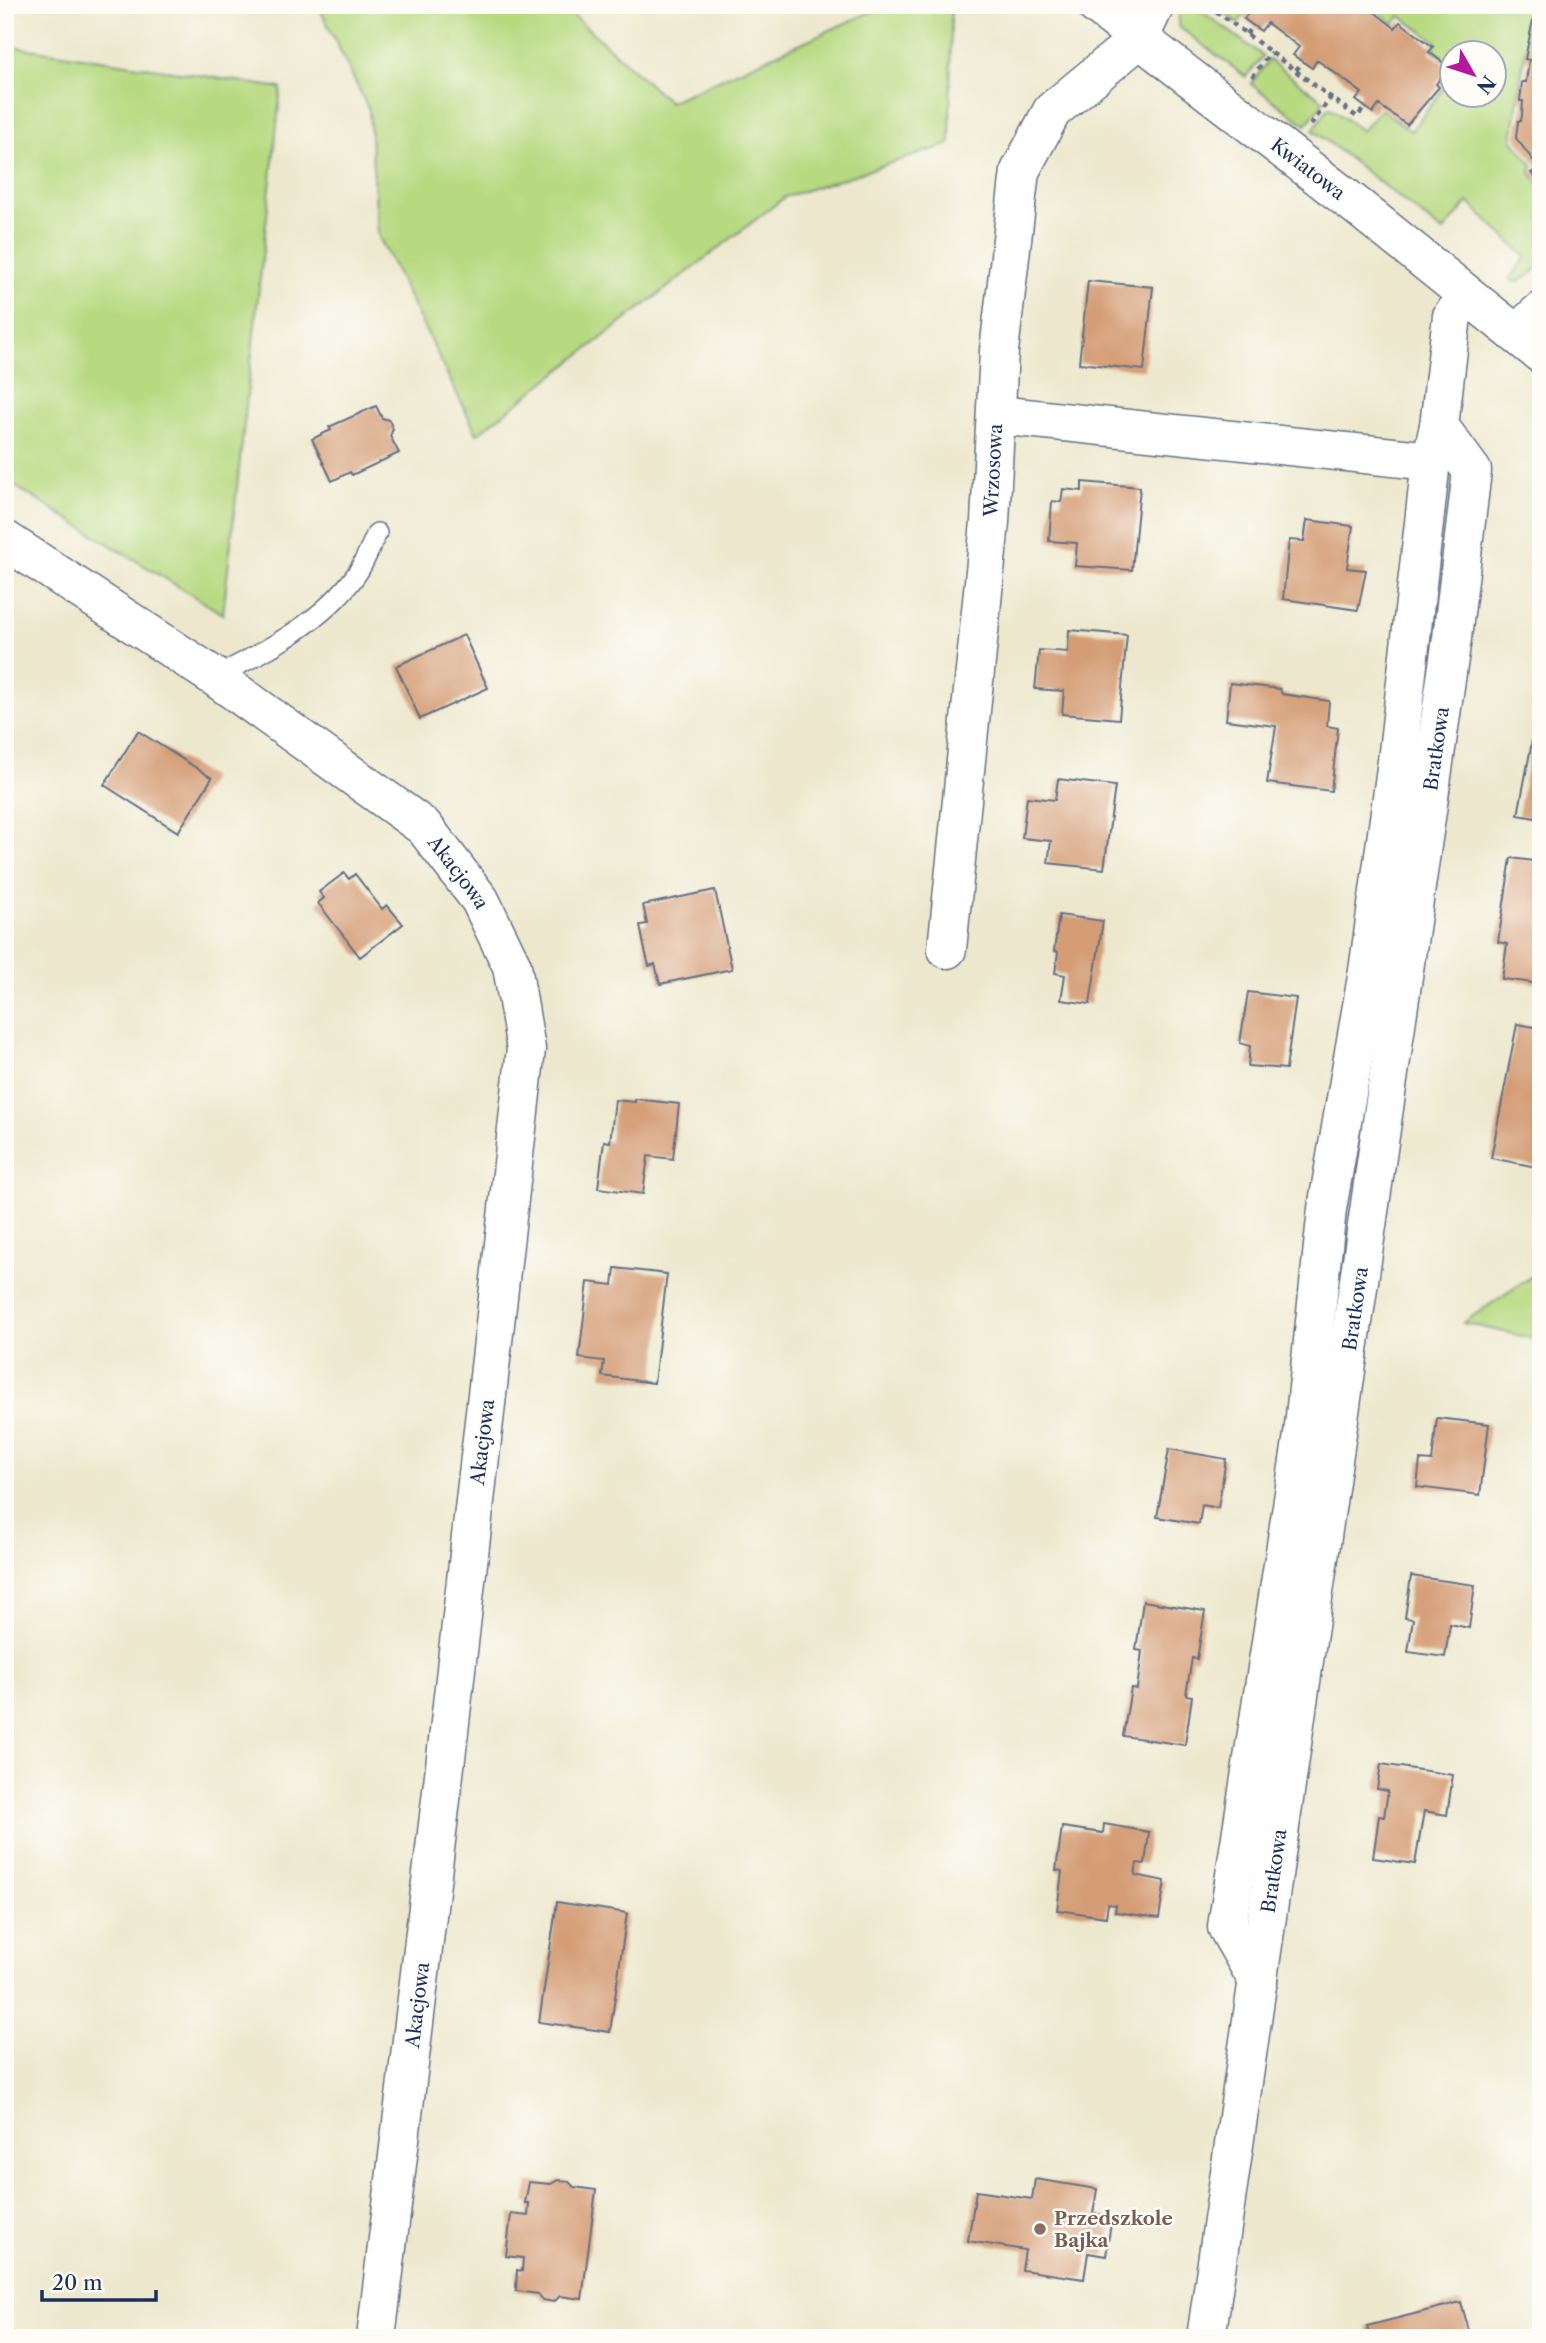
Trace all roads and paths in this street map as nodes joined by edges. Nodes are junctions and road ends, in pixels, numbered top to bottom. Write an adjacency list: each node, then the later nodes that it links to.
1 (1096, 5): 6 (street, Kwiatowa)
2 (1155, 5): 6 (street)
3 (1208, 5): 5 (path)
4 (1253, 25): 5 (path)
5 (1246, 34): 7 (path)
6 (1139, 39): 14 (street, Kwiatowa); 16 (street, Wrzosowa)
7 (1270, 52): 9 (path); 10 (path)
8 (1303, 62): 9 (path)
9 (1296, 71): 11 (path)
10 (1250, 80)
11 (1331, 97): 12 (path); 13 (path)
12 (1365, 107)
13 (1303, 136)
14 (1467, 295): 15 (street, Kwiatowa); 17 (street)
15 (1532, 333)
16 (997, 415): 17 (street); 21 (street, Wrzosowa)
17 (1435, 443): 23 (street)
18 (377, 533): 20 (lane)
19 (5, 540): 20 (street, Akacjowa)
20 (215, 677): 22 (street, Akacjowa)
21 (947, 949)
22 (376, 2338)
23 (1206, 2338)

